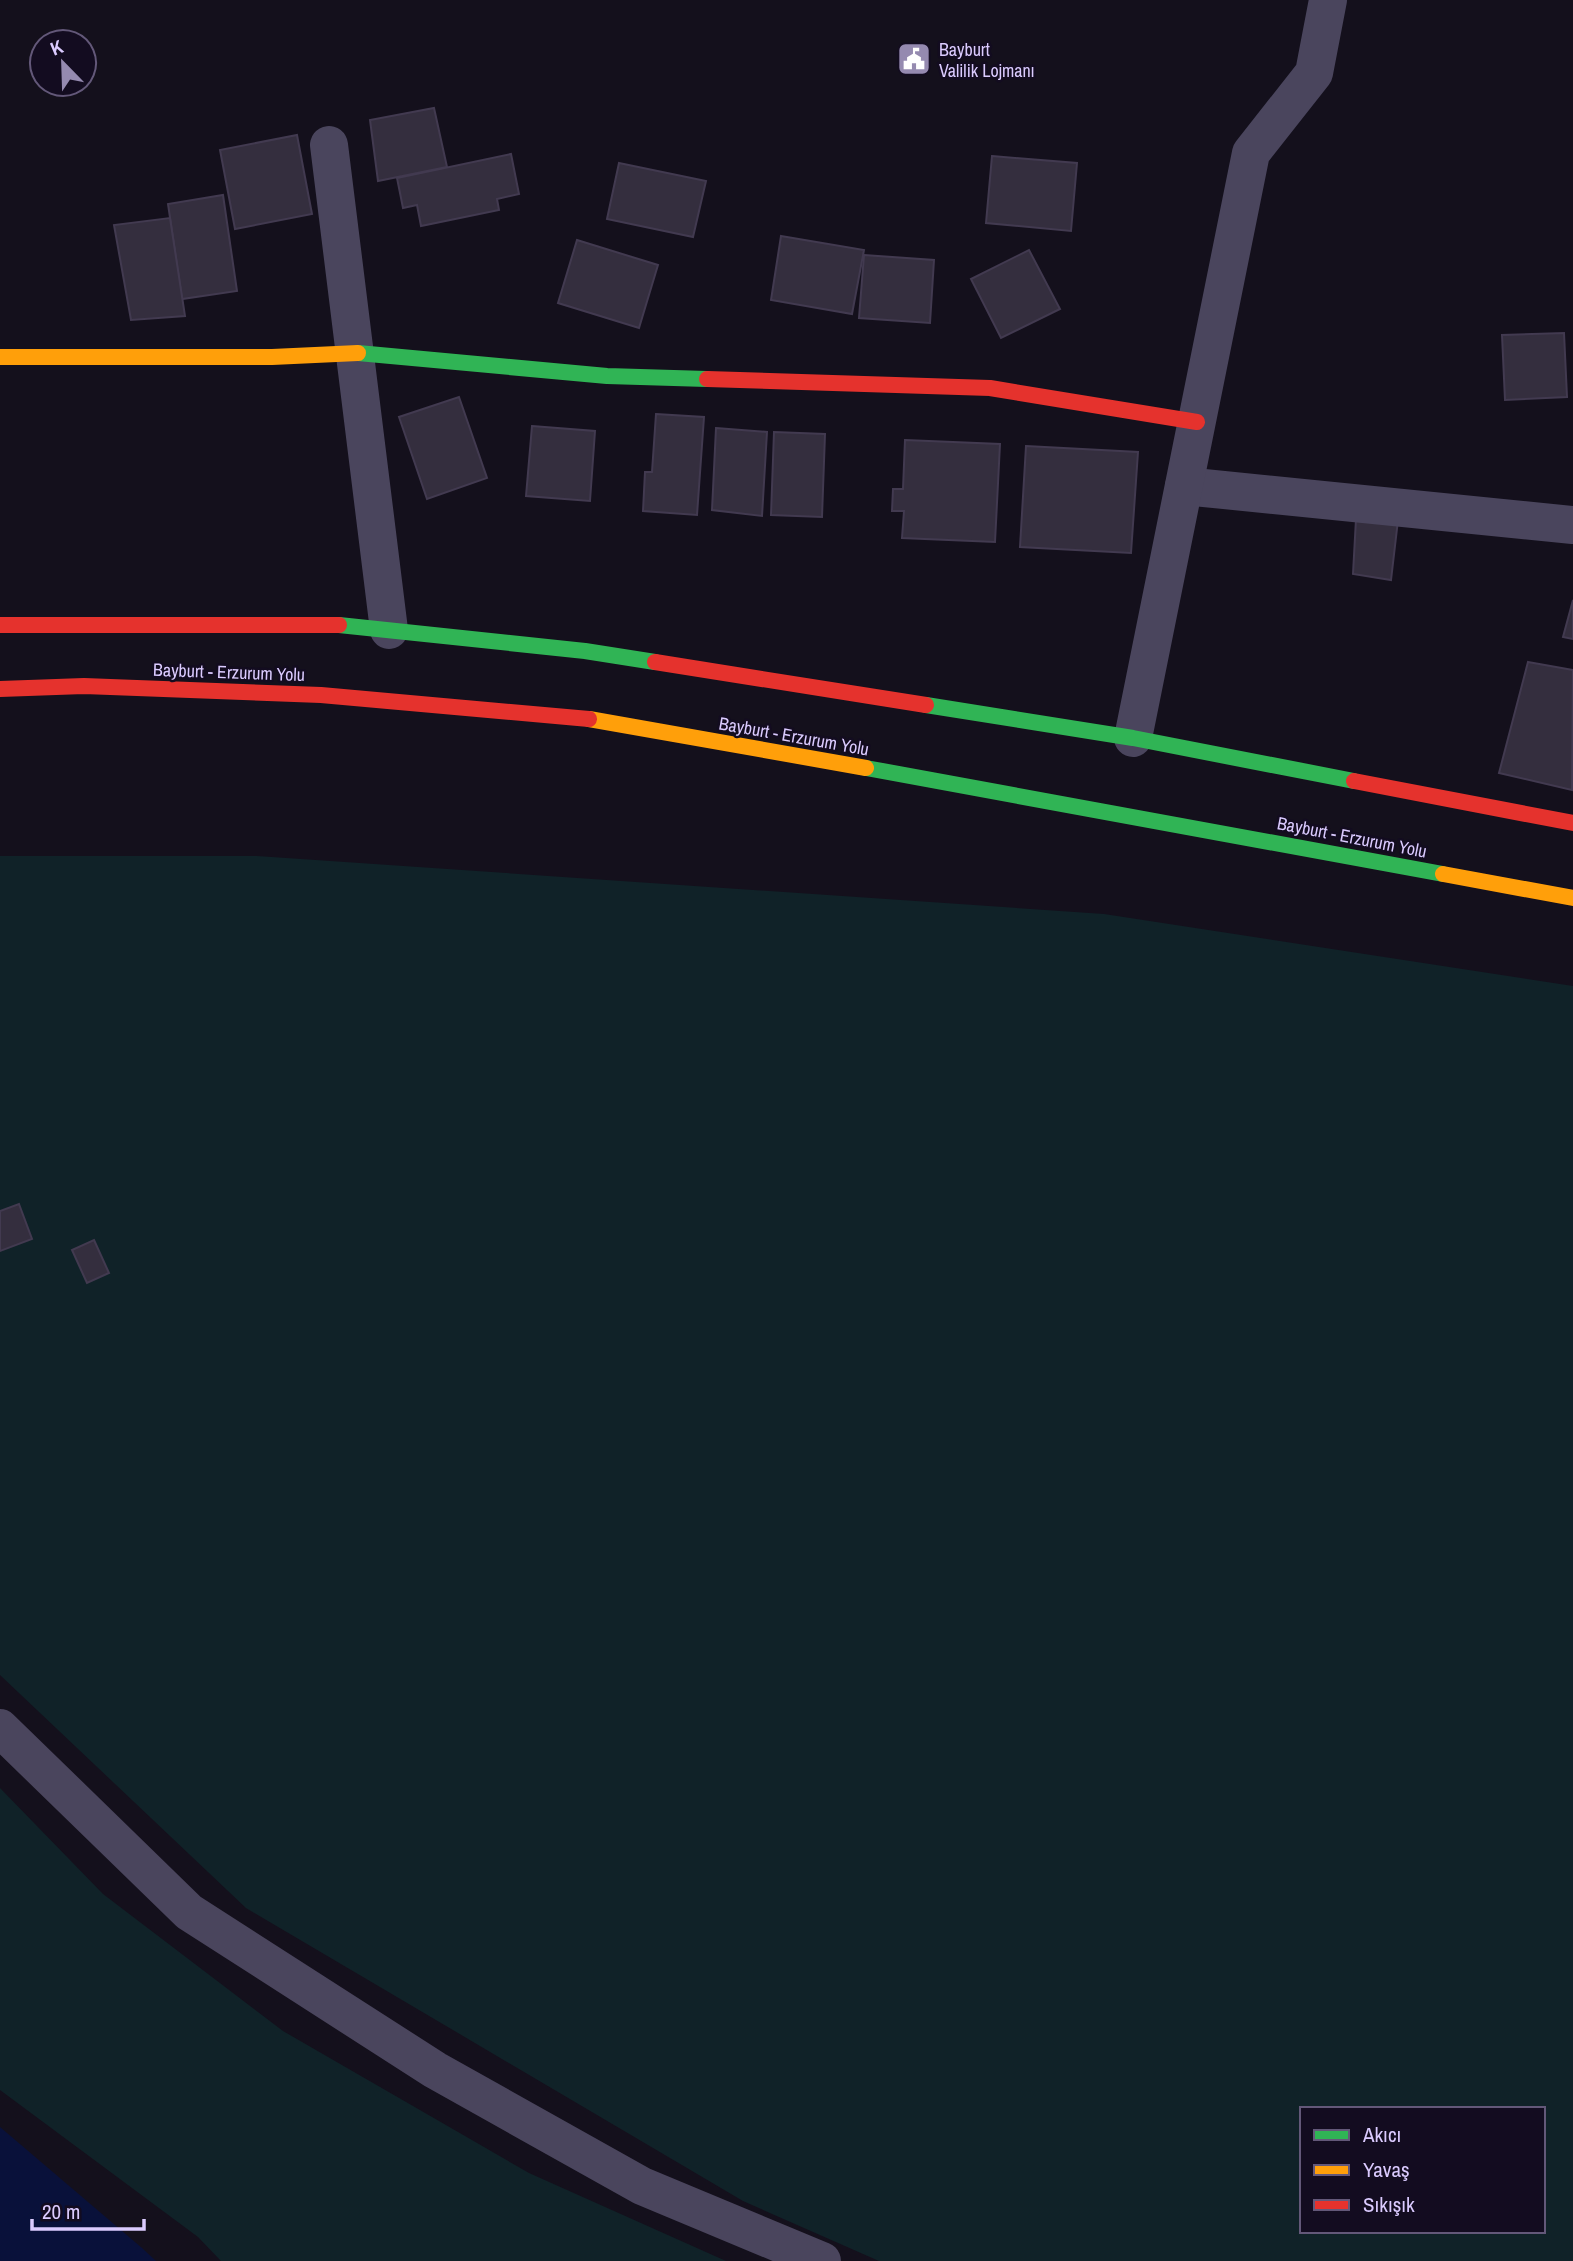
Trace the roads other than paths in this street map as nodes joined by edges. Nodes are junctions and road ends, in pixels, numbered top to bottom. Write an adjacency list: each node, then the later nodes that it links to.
1 (1328, 0): 5 (street)
2 (329, 145): 3 (street)
3 (354, 353): 4 (main road); 5 (main road); 9 (street)
4 (0, 357)
5 (1197, 422): 6 (street)
6 (1184, 486): 7 (street); 11 (street)
7 (1573, 525)
8 (0, 625): 9 (main road)
9 (388, 630): 11 (main road)
10 (0, 689): 13 (main road, Bayburt - Erzurum Yolu)
11 (1133, 738): 12 (main road)
12 (1573, 824)
13 (1573, 898)
14 (0, 1728): 15 (street)
15 (822, 2261)

